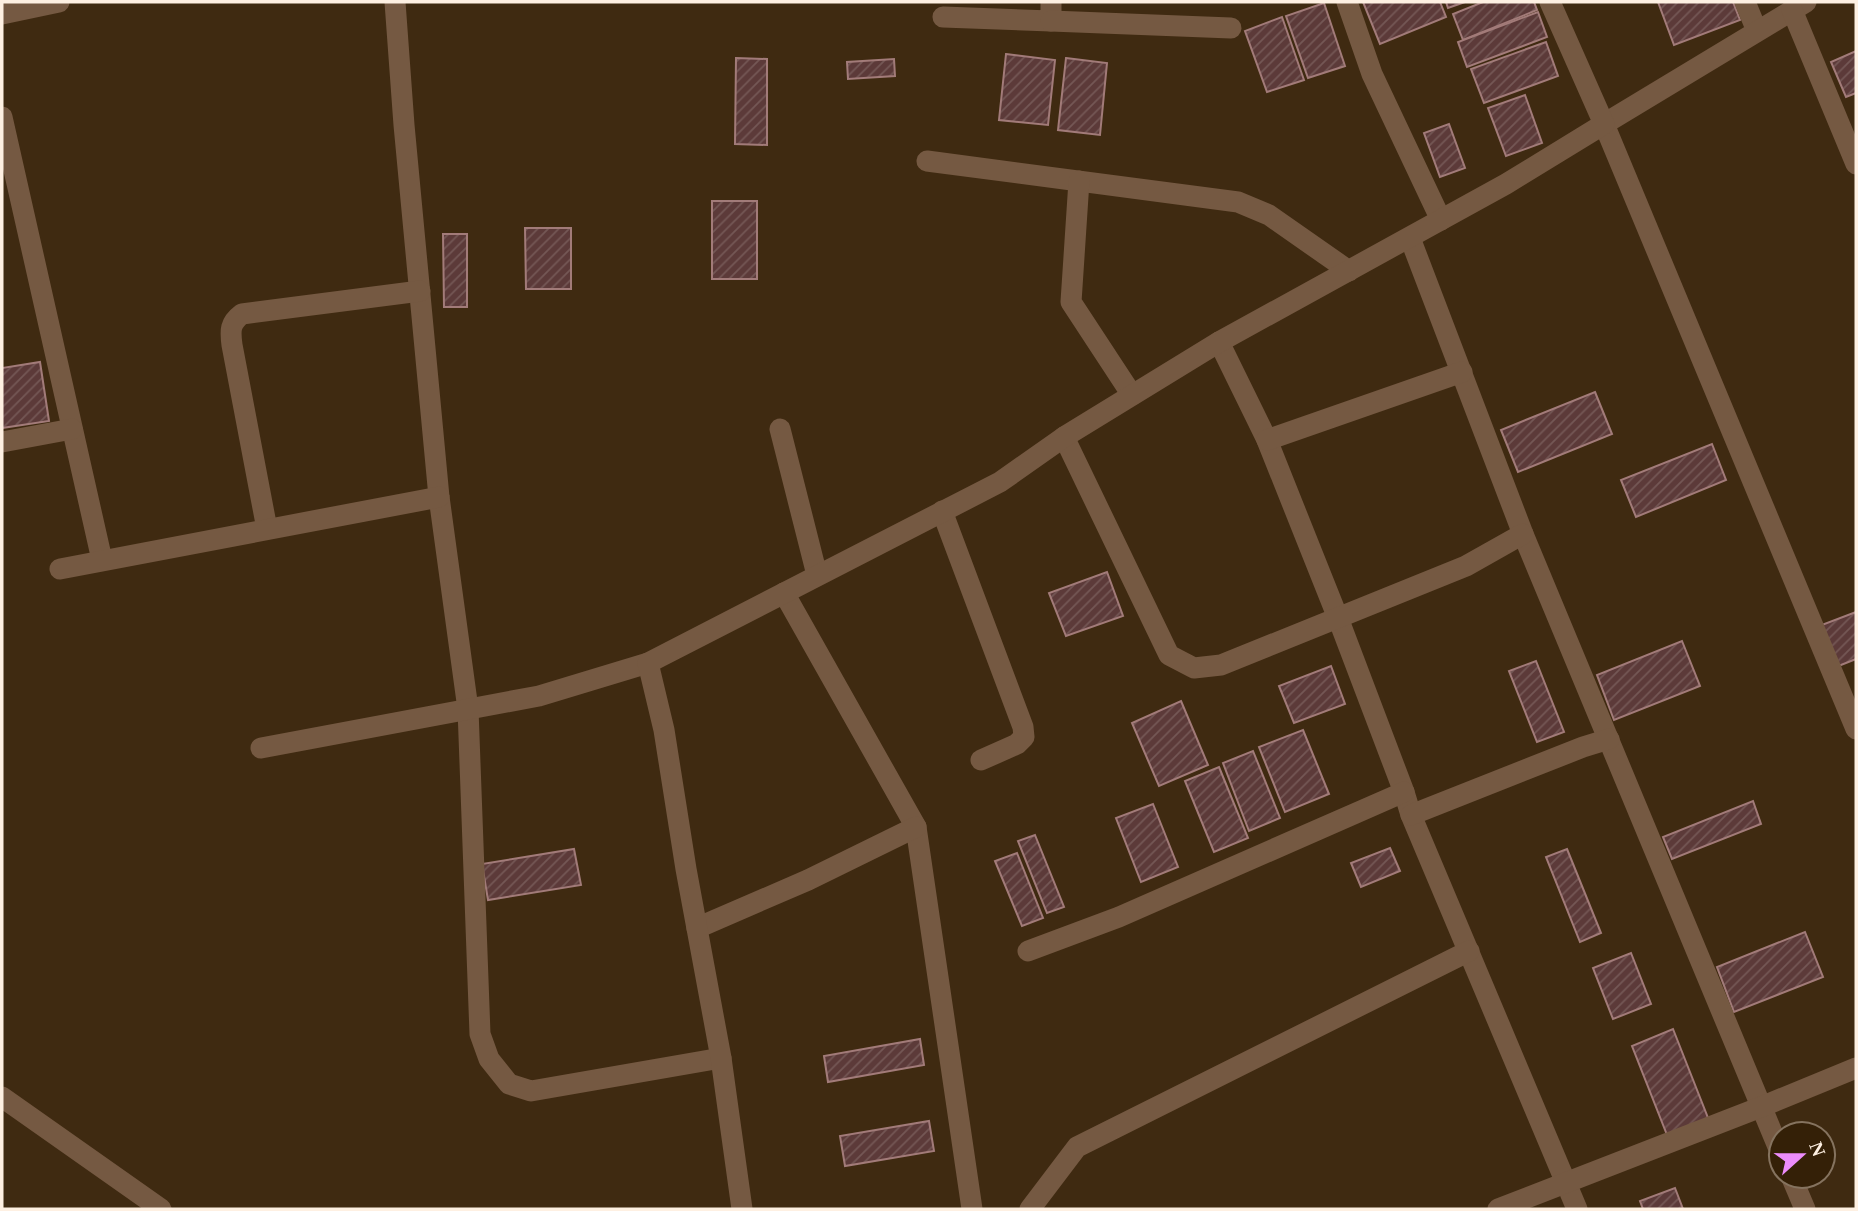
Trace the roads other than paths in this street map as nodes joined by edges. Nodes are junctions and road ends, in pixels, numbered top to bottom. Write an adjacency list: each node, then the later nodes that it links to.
1 (59, 2): 8 (street)
2 (395, 2): 20 (street)
3 (1347, 2): 17 (street)
4 (1550, 2): 13 (street)
5 (1745, 2): 11 (street)
6 (1799, 6): 11 (street); 15 (street)
7 (1051, 11): 9 (street); 10 (street)
8 (2, 14)
9 (943, 17)
10 (1231, 28)
11 (1757, 31): 13 (street)
12 (2, 117): 24 (street)
13 (1604, 124): 17 (street); 40 (street)
14 (927, 161): 16 (street)
15 (1856, 164)
16 (1079, 181): 19 (street); 23 (street)
17 (1441, 220): 18 (street)
18 (1410, 238): 19 (street); 22 (street)
19 (1349, 271): 21 (street)
20 (420, 291): 29 (street); 31 (street)
21 (1219, 342): 23 (street); 27 (street)
22 (1462, 372): 27 (street); 32 (street)
23 (1132, 395): 26 (street)
24 (72, 429): 28 (street); 33 (street)
25 (780, 429): 35 (street)
26 (1065, 437): 30 (street); 37 (street)
27 (1267, 440): 37 (street)
28 (2, 442)
29 (439, 497): 31 (street); 39 (street)
30 (942, 511): 35 (street); 43 (street)
31 (267, 529): 33 (street)
32 (1523, 534): 37 (street); 41 (street)
33 (102, 560): 34 (street)
34 (61, 569)
35 (817, 575): 36 (street)
36 (784, 593): 38 (street); 46 (street)
37 (1338, 618): 44 (street)
38 (648, 663): 39 (street); 47 (street)
39 (468, 709): 42 (street); 50 (street)
40 (1856, 729)
41 (1609, 739): 45 (street); 53 (street)
42 (261, 748)
43 (981, 760)
44 (1404, 792): 45 (street); 48 (street)
45 (1411, 816): 49 (street)
46 (916, 827): 47 (street); 59 (street)
47 (697, 928): 50 (street)
48 (1028, 951)
49 (1469, 951): 55 (street); 60 (street)
50 (720, 1058): 58 (street)
51 (1856, 1068): 53 (street)
52 (2, 1097): 57 (street)
53 (1761, 1107): 54 (street); 55 (street)
54 (1767, 1121)
55 (1567, 1184): 61 (street); 62 (street)
56 (1797, 1190): 63 (street)
57 (161, 1209)
58 (742, 1209)
59 (972, 1209)
60 (1030, 1209)
61 (1498, 1209)
62 (1577, 1209)
63 (1805, 1209)

